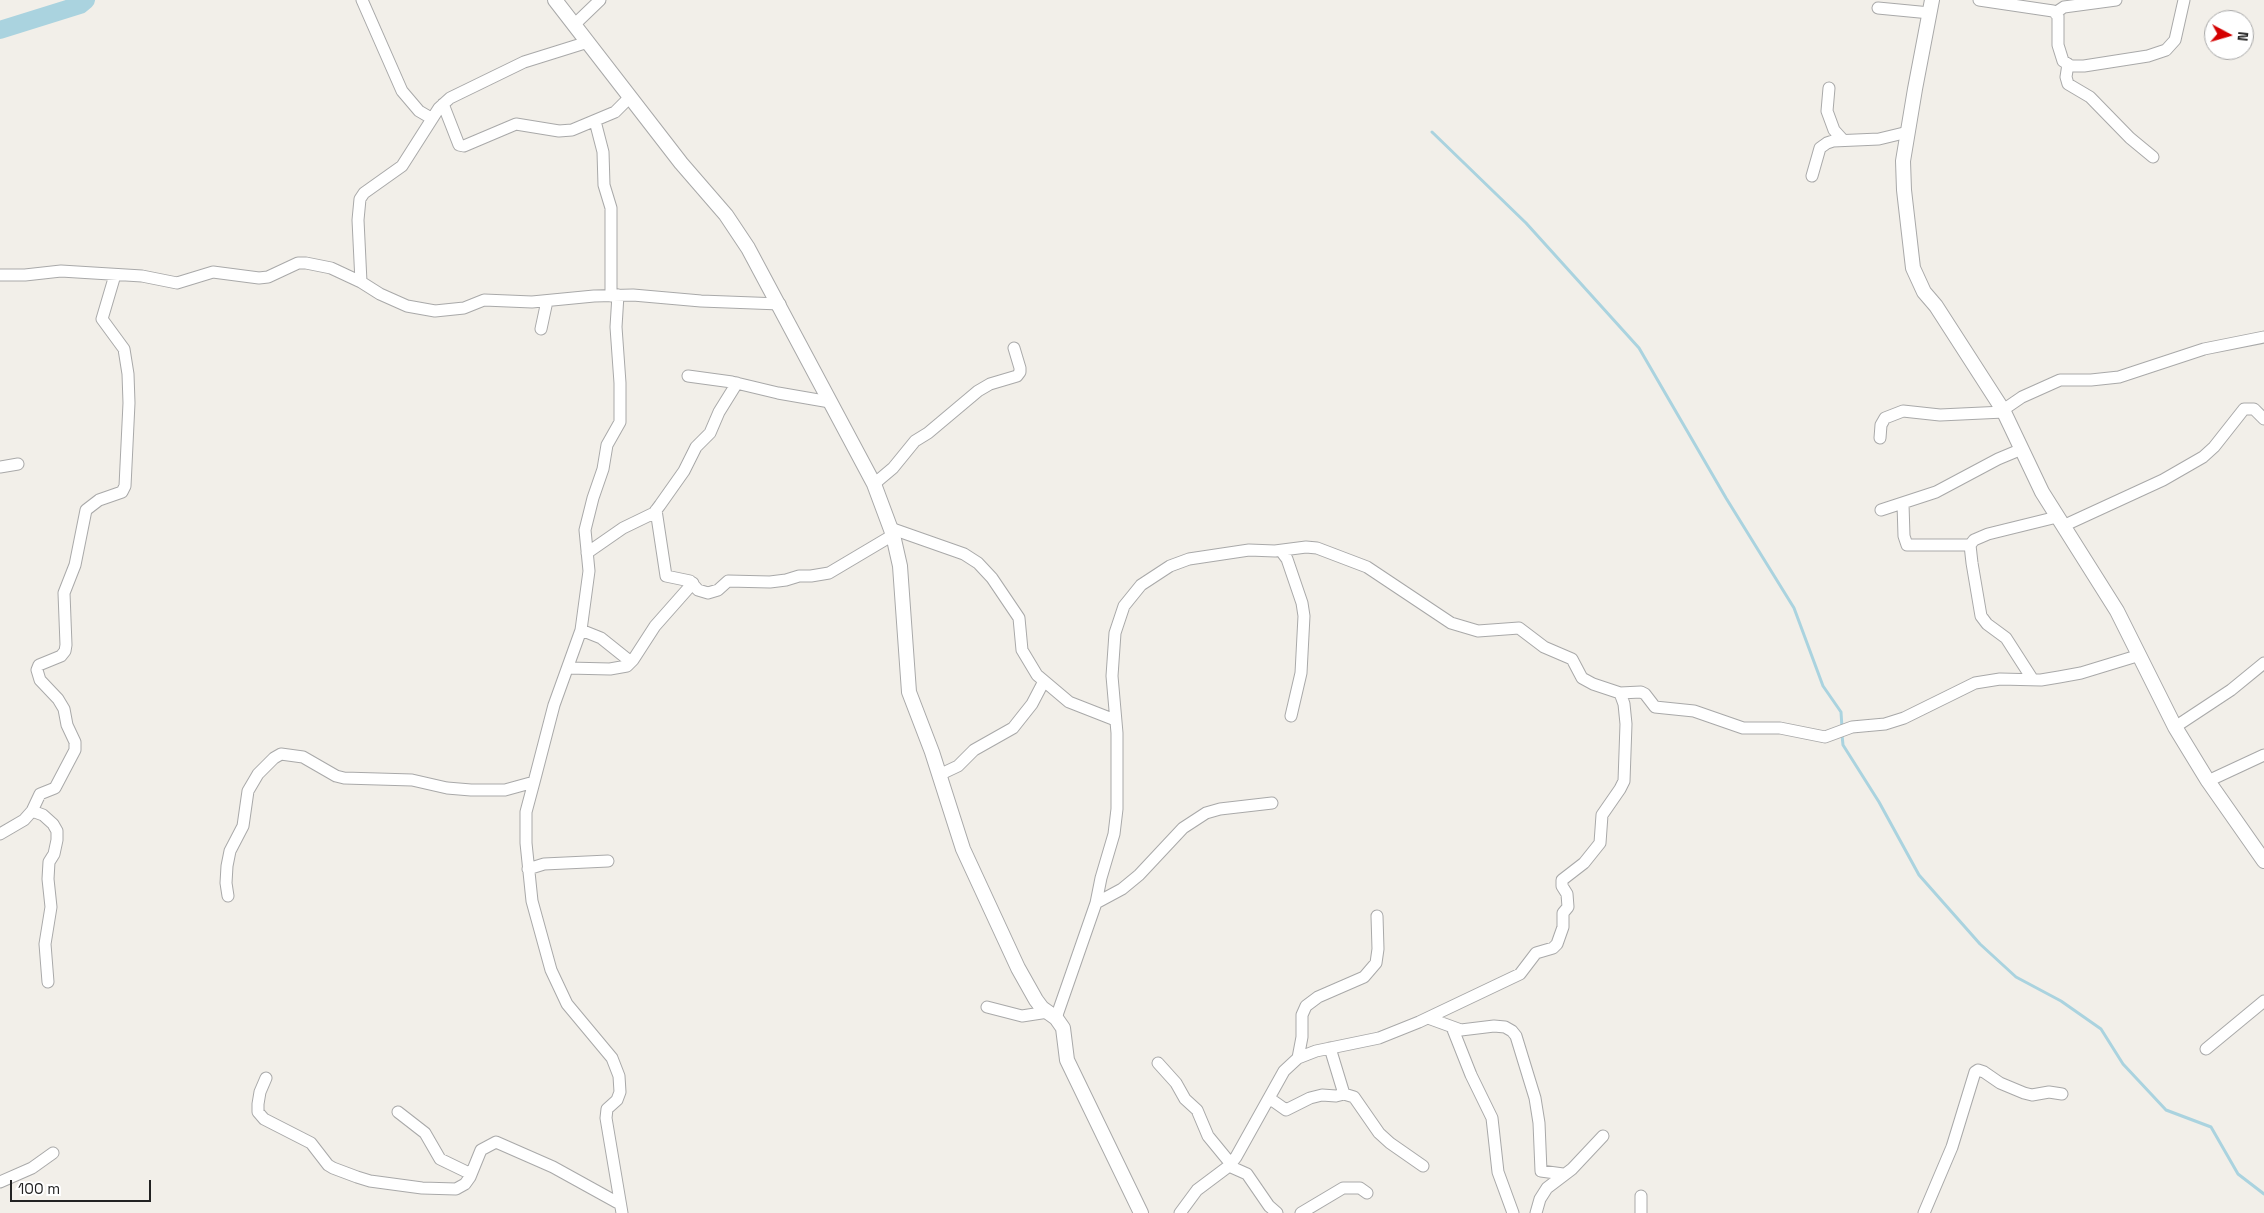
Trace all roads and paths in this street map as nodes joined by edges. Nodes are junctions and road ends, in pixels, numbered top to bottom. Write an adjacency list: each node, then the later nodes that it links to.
1 (362, 0): 16 (street)
2 (555, 0): 10 (street)
3 (600, 0): 10 (street)
4 (1979, 0): 9 (street)
5 (2116, 0): 9 (street)
6 (2184, 0): 12 (street)
7 (1931, 6): 8 (street); 18 (street)
8 (1878, 8)
9 (2055, 12): 12 (street)
10 (574, 25): 11 (street)
11 (588, 42): 14 (street); 15 (street)
12 (2068, 64): 20 (street)
13 (1829, 88): 19 (street)
14 (630, 97): 17 (street); 27 (street)
15 (443, 104): 16 (street); 17 (street)
16 (431, 118): 24 (street)
17 (595, 121): 25 (street)
18 (1908, 132): 19 (street); 34 (street)
19 (1842, 140): 21 (street)
20 (2153, 157)
21 (1812, 176)
22 (0, 275): 23 (street)
23 (114, 275): 24 (street); 66 (street)
24 (361, 282): 26 (street)
25 (614, 296): 26 (street); 27 (street); 48 (street)
26 (547, 301): 28 (street)
27 (780, 304): 33 (street)
28 (541, 329)
29 (2264, 337): 34 (street)
30 (1014, 348): 40 (street)
31 (688, 376): 32 (street)
32 (737, 383): 33 (street); 42 (street)
33 (830, 402): 40 (street)
34 (2004, 411): 36 (street); 37 (street)
35 (2264, 419): 44 (street)
36 (1880, 438)
37 (2022, 449): 41 (street); 44 (street)
38 (18, 464): 39 (street)
39 (0, 467)
40 (874, 484): 45 (street)
41 (1903, 504): 43 (street); 46 (street)
42 (656, 510): 48 (street); 49 (street)
43 (1881, 510)
44 (2060, 522): 46 (street); 51 (street)
45 (892, 531): 49 (street); 56 (street); 62 (street)
46 (1970, 545): 55 (street)
47 (1281, 551): 57 (street); 58 (street); 59 (street)
48 (587, 553): 50 (street)
49 (693, 583): 52 (street)
50 (582, 630): 52 (street); 54 (street)
51 (2140, 655): 55 (street); 60 (street)
52 (631, 662): 54 (street)
53 (2264, 663): 60 (street)
54 (568, 668): 64 (street)
55 (2033, 680): 57 (street)
56 (1044, 681): 59 (street); 62 (street)
57 (1620, 693): 78 (street)
58 (1290, 716)
59 (1115, 720): 72 (street)
60 (2175, 727): 63 (street)
61 (2264, 755): 63 (street)
62 (939, 775): 77 (street)
63 (2208, 781): 69 (street)
64 (534, 782): 70 (street); 71 (street)
65 (1272, 803): 72 (street)
66 (32, 811): 67 (street); 74 (street)
67 (0, 834)
68 (608, 860): 70 (street)
69 (2264, 861)
70 (528, 869): 98 (street)
71 (228, 896)
72 (1096, 903): 77 (street)
73 (1377, 916): 82 (street)
74 (48, 982)
75 (2264, 1001): 81 (street)
76 (987, 1007): 77 (street)
77 (1052, 1015): 99 (street)
78 (1428, 1018): 79 (street); 80 (street)
79 (1452, 1028): 94 (street); 103 (street)
80 (1330, 1048): 82 (street); 85 (street)
81 (2206, 1049)
82 (1298, 1058): 87 (street)
83 (1158, 1063): 91 (street)
84 (266, 1078): 93 (street)
85 (1344, 1094): 87 (street); 92 (street)
86 (2062, 1094): 106 (street)
87 (1269, 1098): 91 (street)
88 (398, 1112): 93 (street)
89 (1603, 1136): 94 (street)
90 (53, 1153): 95 (street)
91 (1230, 1165): 100 (street); 101 (street)
92 (1423, 1166)
93 (471, 1174): 98 (street)
94 (1563, 1174): 104 (street)
95 (0, 1182)
96 (1367, 1193): 102 (street)
97 (1642, 1196): 105 (street)
98 (621, 1209)
99 (1141, 1213)
100 (1180, 1213)
101 (1277, 1213)
102 (1302, 1213)
103 (1513, 1213)
104 (1536, 1213)
105 (1641, 1213)
106 (1924, 1213)

